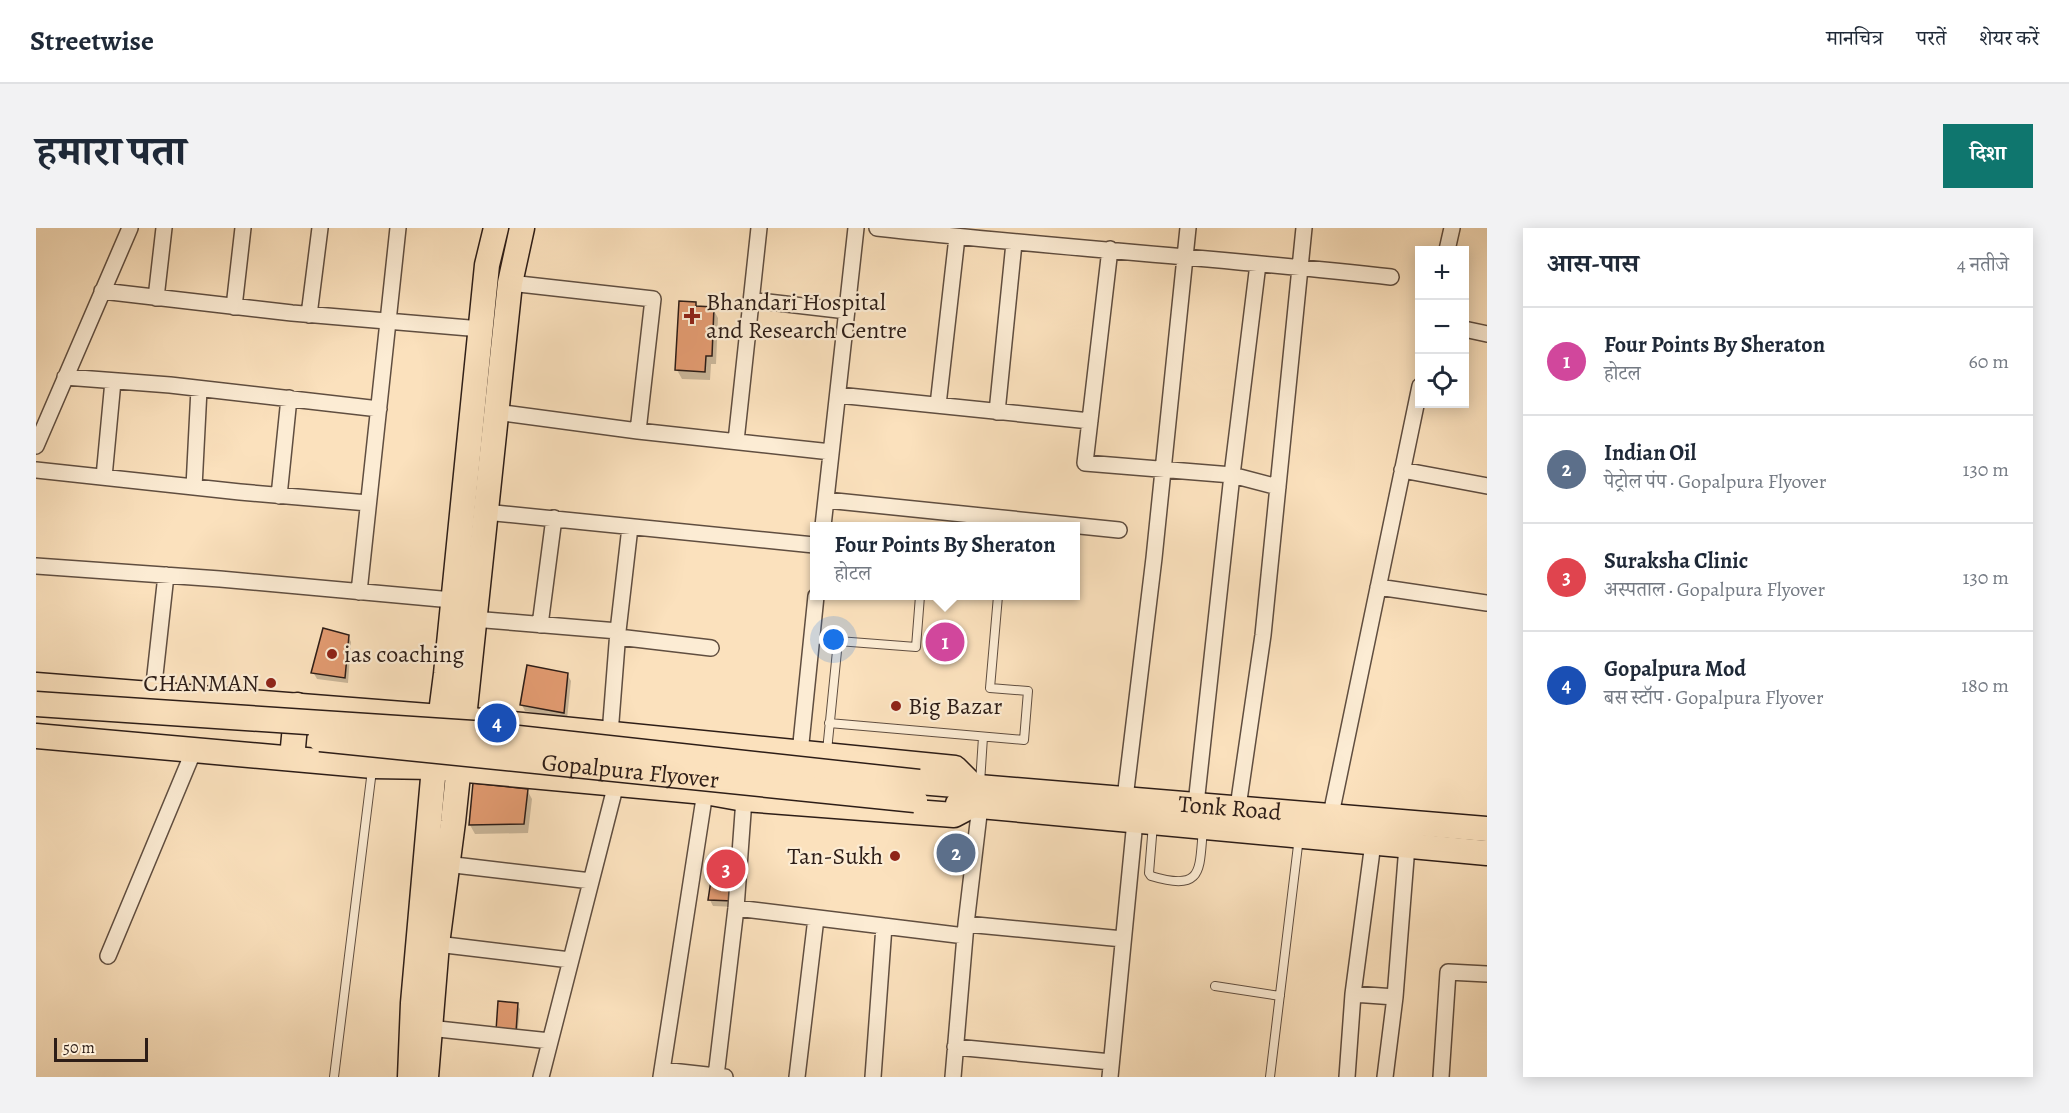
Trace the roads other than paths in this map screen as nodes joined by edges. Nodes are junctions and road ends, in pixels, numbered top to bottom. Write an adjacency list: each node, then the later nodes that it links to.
1 (130, 228): 23 (street)
2 (164, 228): 24 (street)
3 (243, 228): 26 (street)
4 (320, 228): 28 (street)
5 (398, 228): 29 (street)
6 (496, 228): 30 (main road)
7 (522, 228): 22 (main road)
8 (759, 228): 25 (street)
9 (856, 228): 27 (street)
10 (877, 228): 14 (street)
11 (1188, 228): 18 (street)
12 (1304, 228): 20 (street)
13 (1452, 228): 16 (street)
14 (957, 237): 15 (street); 38 (street)
15 (1014, 243): 17 (street); 42 (street)
16 (1448, 246)
17 (1110, 249): 18 (street); 43 (street)
18 (1185, 256): 19 (street); 48 (street)
19 (1257, 264): 20 (street); 51 (street)
20 (1300, 267): 21 (street); 55 (street)
21 (1391, 277)
22 (510, 283): 41 (main road); 44 (street)
23 (102, 291): 24 (street); 33 (street)
24 (156, 298): 26 (street)
25 (751, 300): 27 (street); 45 (street)
26 (234, 307): 28 (street)
27 (847, 311): 36 (street)
28 (309, 315): 29 (street)
29 (388, 322): 30 (street); 40 (street)
30 (481, 329): 71 (main road)
31 (1469, 330): 32 (street)
32 (1487, 334)
33 (65, 377): 34 (street); 46 (street)
34 (113, 381): 35 (street); 52 (street)
35 (199, 388): 37 (street); 54 (street)
36 (838, 395): 38 (street); 47 (street)
37 (289, 398): 40 (street); 56 (street)
38 (938, 405): 42 (street)
39 (1415, 406): 50 (street)
40 (379, 409): 58 (street)
41 (496, 412): 44 (street); 59 (main road)
42 (997, 412): 43 (street)
43 (1090, 421): 48 (street)
44 (638, 431): 45 (street)
45 (736, 441): 47 (street)
46 (36, 446)
47 (831, 452): 57 (street)
48 (1163, 469): 51 (street); 105 (street)
49 (36, 470): 52 (street)
50 (1402, 470): 53 (street); 69 (street)
51 (1232, 475): 55 (street); 107 (street)
52 (104, 477): 54 (street)
53 (1487, 486)
54 (194, 487): 56 (street)
55 (1278, 487): 108 (street)
56 (279, 496): 58 (street)
57 (826, 500): 61 (street); 62 (street)
58 (368, 503): 70 (street)
59 (485, 512): 60 (street); 76 (main road)
60 (554, 518): 64 (street); 77 (street)
61 (823, 522)
62 (1041, 522)
63 (1080, 526): 65 (street)
64 (630, 527): 66 (street); 78 (street)
65 (1119, 530)
66 (810, 545)
67 (36, 566): 68 (street)
68 (166, 575): 70 (street); 83 (street)
69 (1378, 587): 75 (street); 109 (street)
70 (359, 592): 71 (street)
71 (452, 600): 87 (main road)
72 (816, 600): 79 (street)
73 (920, 600): 80 (lane)
74 (998, 600): 91 (lane)
75 (1487, 603)
76 (473, 620): 77 (street); 87 (main road)
77 (540, 625): 78 (street)
78 (618, 634): 81 (street); 89 (street)
79 (811, 639): 80 (lane); 94 (street)
80 (838, 641): 88 (lane)
81 (711, 648)
82 (36, 685): 83 (main road)
83 (153, 693): 85 (main road)
84 (36, 704): 102 (main road, Gopalpura Flyover, bridge)
85 (297, 705): 87 (main road); 96 (main road)
86 (36, 719): 102 (main road, Gopalpura Flyover, bridge)
87 (452, 719): 89 (main road); 98 (main road); 99 (main road)
88 (829, 723): 91 (lane); 95 (lane)
89 (610, 734): 92 (main road)
90 (36, 736): 93 (main road)
91 (983, 737): 104 (lane)
92 (674, 740): 94 (main road); 101 (main road)
93 (194, 750): 96 (main road); 126 (street)
94 (800, 753): 95 (main road)
95 (826, 755): 104 (main road)
96 (292, 758): 97 (main road)
97 (373, 766): 98 (main road); 139 (lane)
98 (435, 767): 99 (main road); 140 (main road)
99 (458, 770): 100 (main road); 118 (main road)
100 (616, 784): 101 (main road); 119 (street)
101 (669, 789): 103 (main road)
102 (917, 791): 104 (main road, Gopalpura Flyover)
103 (705, 792): 106 (main road); 137 (street)
104 (976, 796): 105 (main road, Tonk Road); 106 (main road); 110 (main road, Tonk Road); 123 (street)
105 (1125, 798): 107 (main road, Tonk Road)
106 (744, 799): 120 (street)
107 (1196, 804): 108 (main road, Tonk Road)
108 (1238, 807): 109 (main road, Tonk Road)
109 (1331, 815): 112 (main road, Tonk Road); 114 (street)
110 (1144, 822): 111 (main road, Tonk Road); 111 (lane); 124 (street)
111 (1203, 827): 113 (main road, Tonk Road)
112 (1487, 829)
113 (1299, 836): 114 (main road, Tonk Road); 131 (lane)
114 (1326, 839): 115 (main road, Tonk Road)
115 (1373, 843): 116 (main road, Tonk Road); 130 (street)
116 (1407, 846): 117 (main road, Tonk Road); 132 (street)
117 (1487, 853)
118 (447, 864): 119 (street); 125 (main road)
119 (591, 881): 127 (street)
120 (736, 908): 121 (street); 138 (street)
121 (816, 918): 122 (street); 143 (street)
122 (884, 926): 123 (street); 144 (street)
123 (966, 930): 124 (street); 135 (street)
124 (1123, 939): 136 (street)
125 (437, 944): 127 (street); 133 (main road)
126 (108, 956)
127 (570, 960): 134 (street)
128 (1487, 974): 149 (street)
129 (1215, 986): 131 (lane)
130 (1353, 994): 132 (street); 147 (street)
131 (1280, 996): 146 (lane)
132 (1395, 996): 148 (street)
133 (429, 1028): 134 (street); 141 (main road)
134 (550, 1041): 142 (street)
135 (955, 1047): 136 (street); 145 (street)
136 (1111, 1070)
137 (662, 1074): 138 (street)
138 (720, 1076)
139 (334, 1077)
140 (410, 1077)
141 (426, 1077)
142 (541, 1077)
143 (797, 1077)
144 (873, 1077)
145 (953, 1077)
146 (1270, 1077)
147 (1347, 1077)
148 (1385, 1077)
149 (1441, 1077)

